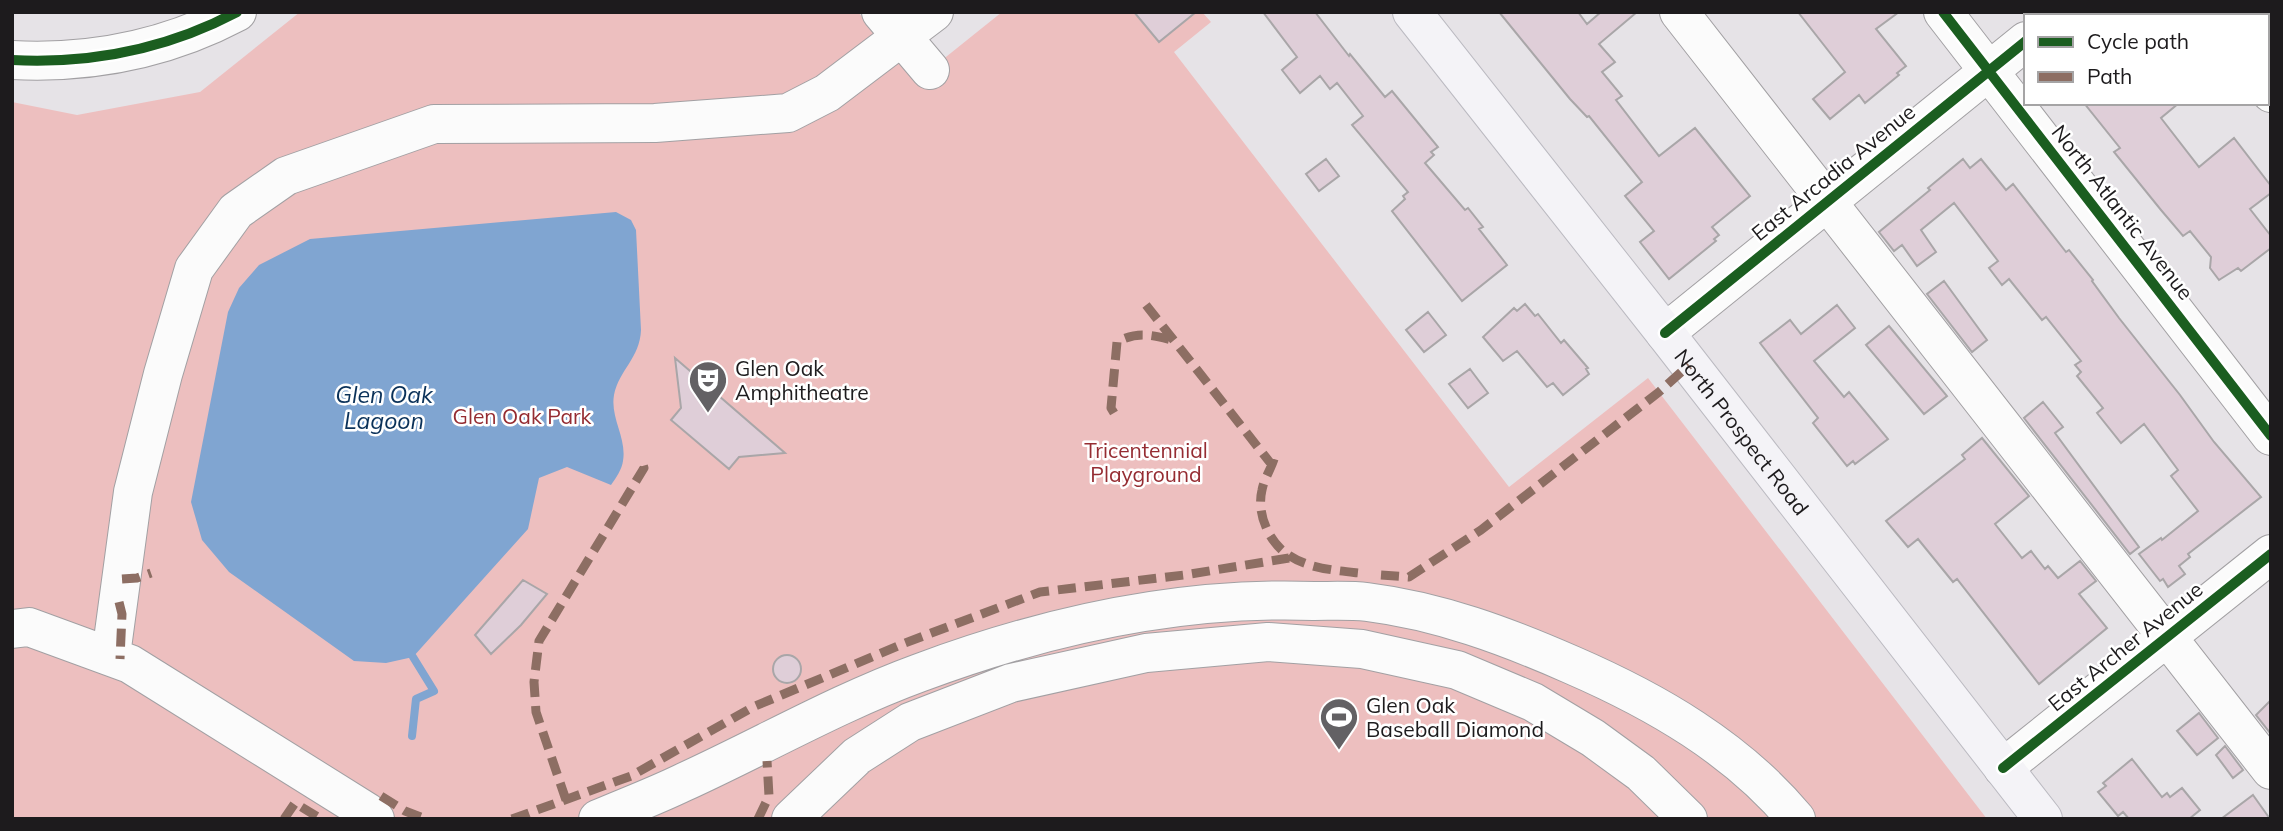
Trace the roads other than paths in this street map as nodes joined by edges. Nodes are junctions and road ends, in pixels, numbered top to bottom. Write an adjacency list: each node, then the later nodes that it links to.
1 (237, 12): 8 (street)
2 (934, 12): 6 (street)
3 (1412, 12): 12 (main road, North Prospect Road)
4 (1679, 12): 11 (street)
5 (1943, 12): 10 (street, North Atlantic Avenue)
6 (892, 25): 9 (street); 17 (street)
7 (2024, 43): 10 (street, East Arcadia Avenue)
8 (12, 60)
9 (930, 70)
10 (1989, 71): 11 (street, East Arcadia Avenue); 13 (street, North Atlantic Avenue)
11 (1827, 202): 12 (street, East Arcadia Avenue); 16 (street)
12 (1665, 333): 20 (main road, North Prospect Road)
13 (2271, 436)
14 (2271, 554): 16 (street, East Archer Avenue)
15 (18, 622): 17 (street)
16 (2167, 637): 20 (street, East Archer Avenue); 21 (street)
17 (111, 655): 22 (street)
18 (803, 723): 19 (street); 23 (street); 26 (street)
19 (857, 756): 24 (street); 25 (street)
20 (2003, 768): 27 (main road, North Prospect Road)
21 (2271, 770)
22 (375, 819)
23 (598, 819)
24 (791, 819)
25 (1688, 819)
26 (1796, 819)
27 (2043, 819)

